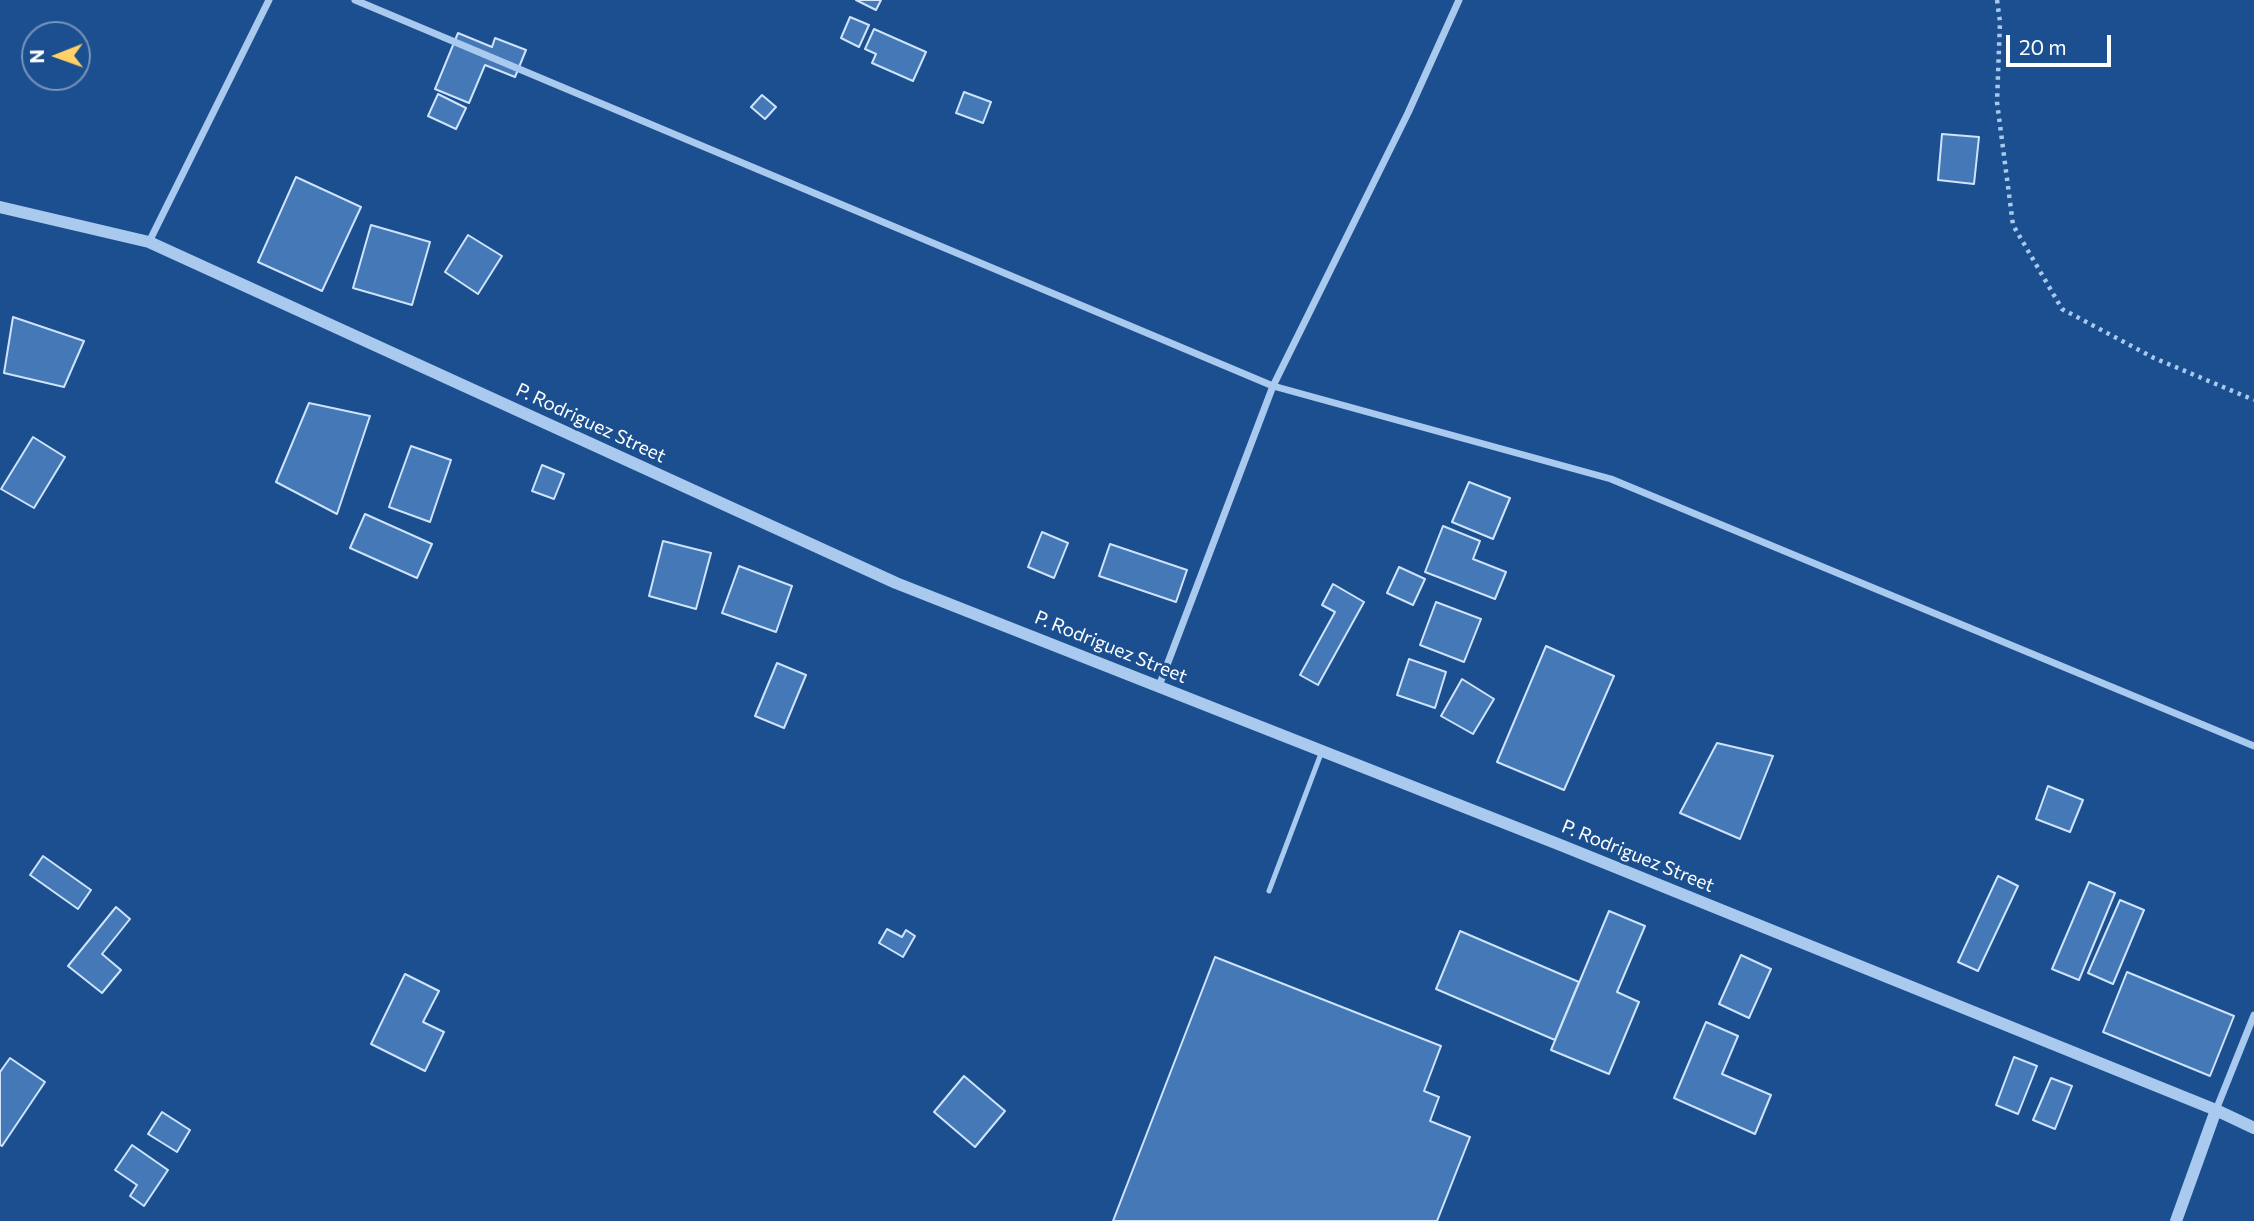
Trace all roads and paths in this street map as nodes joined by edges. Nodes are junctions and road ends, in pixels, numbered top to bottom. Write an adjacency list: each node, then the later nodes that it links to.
1 (269, 0): 6 (street)
2 (355, 0): 7 (street)
3 (1459, 0): 7 (street)
4 (1997, 0): 8 (path)
5 (0, 207): 6 (street, P. Rodriguez Street)
6 (149, 242): 9 (street, P. Rodriguez Street)
7 (1273, 386): 9 (street); 10 (street)
8 (2254, 400)
9 (1159, 686): 11 (street, P. Rodriguez Street)
10 (2254, 746)
11 (1322, 751): 12 (lane); 14 (street, P. Rodriguez Street)
12 (1269, 891)
13 (2254, 1015): 14 (street)
14 (2216, 1110): 15 (street, P. Rodriguez Street); 16 (street)
15 (2254, 1128)
16 (2176, 1221)

